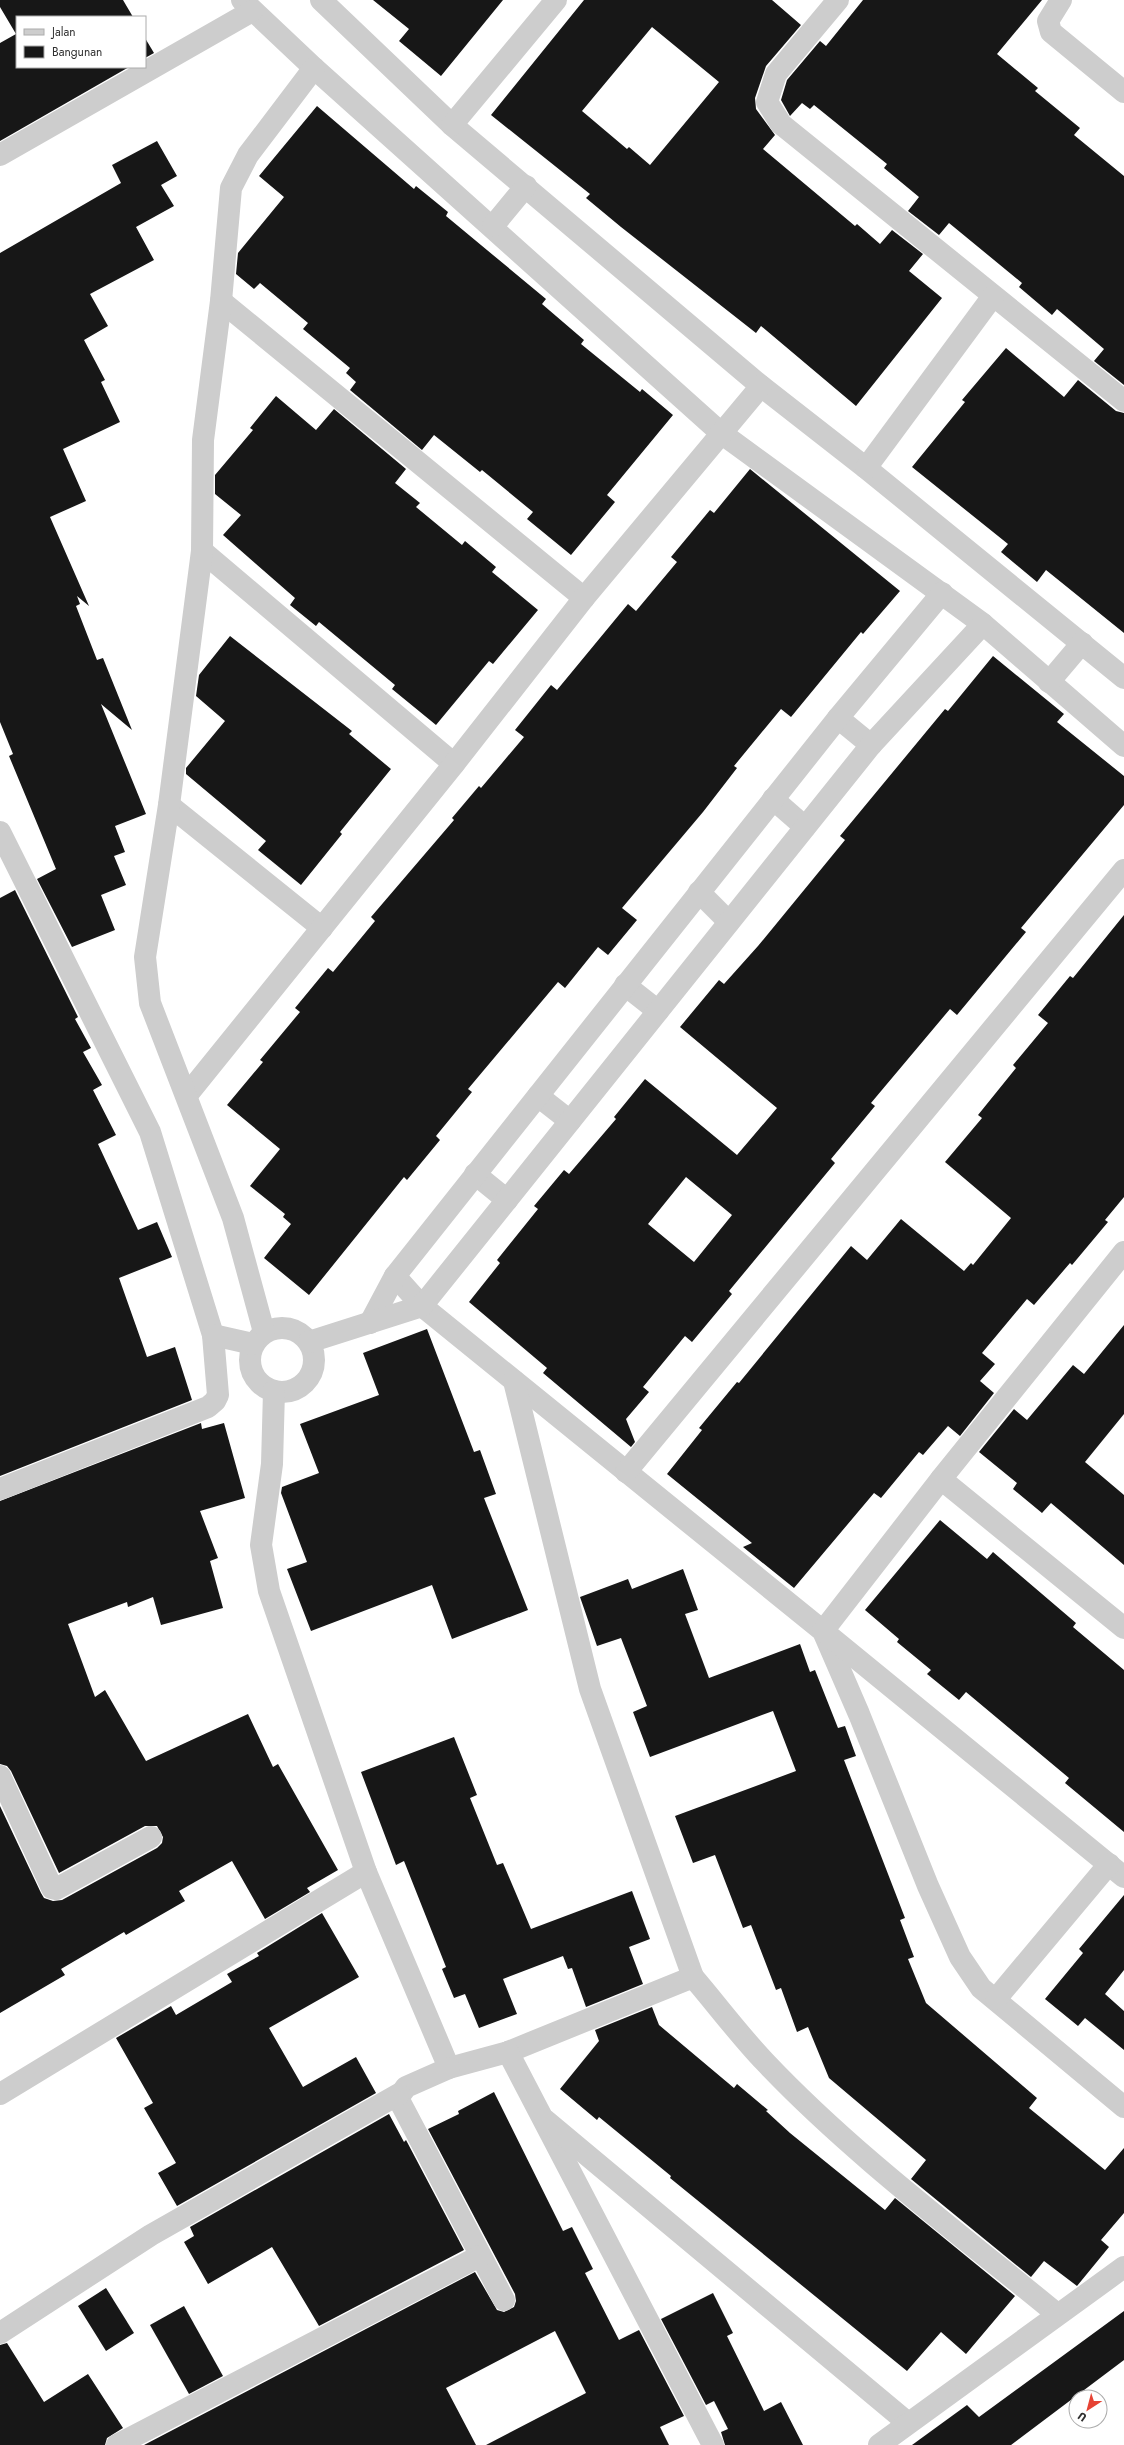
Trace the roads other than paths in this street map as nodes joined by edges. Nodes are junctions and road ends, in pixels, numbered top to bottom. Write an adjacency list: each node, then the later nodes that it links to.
1 (321, 0): 10 (street)
2 (556, 0): 10 (street)
3 (838, 0): 14 (street)
4 (1061, 0): 9 (street)
5 (247, 6): 6 (street); 8 (street)
6 (146, 67)
7 (145, 68): 11 (street)
8 (314, 68): 13 (street); 15 (street)
9 (1124, 92)
10 (452, 125): 12 (street)
11 (0, 156)
12 (526, 186): 13 (street); 16 (street)
13 (493, 226): 18 (street)
14 (993, 296): 17 (street); 19 (street)
15 (221, 301): 20 (street); 22 (street)
16 (761, 386): 18 (street); 19 (street)
17 (1124, 401)
18 (721, 432): 21 (street); 22 (street)
19 (866, 468): 24 (street)
20 (202, 551): 30 (street); 32 (street)
21 (942, 593): 23 (street); 27 (street)
22 (584, 598): 30 (street)
23 (983, 624): 26 (street); 28 (street)
24 (1082, 643): 25 (street); 26 (street)
25 (1124, 678)
26 (1050, 682): 29 (street)
27 (838, 718): 28 (street); 31 (street)
28 (871, 745): 33 (street)
29 (1124, 746)
30 (454, 764): 38 (street)
31 (773, 800): 33 (street); 36 (street)
32 (169, 805): 38 (street); 41 (street)
33 (805, 827): 37 (street)
34 (0, 832): 50 (street)
35 (1124, 870): 55 (street)
36 (699, 892): 37 (street); 39 (street)
37 (729, 922): 40 (street)
38 (322, 928): 41 (street)
39 (625, 985): 40 (street); 42 (street)
40 (658, 1011): 43 (street)
41 (187, 1095): 51 (street)
42 (538, 1096): 43 (street); 44 (street)
43 (570, 1121): 45 (street)
44 (475, 1174): 45 (street); 47 (street)
45 (507, 1200): 48 (street)
46 (1124, 1252): 56 (street)
47 (395, 1276): 48 (street); 49 (street)
48 (422, 1306): 49 (street); 53 (street)
49 (370, 1323): 52 (street)
50 (213, 1335): 51 (street); 57 (street)
51 (259, 1338): 52 (street); 54 (street)
52 (309, 1342): 54 (street)
53 (514, 1381): 55 (street); 64 (street)
54 (274, 1391): 63 (street)
55 (626, 1472): 59 (street)
56 (941, 1479): 58 (street); 59 (street)
57 (0, 1489)
58 (1124, 1628)
59 (823, 1631): 62 (street); 65 (street)
60 (0, 1776): 61 (street)
61 (151, 1837)
62 (1116, 1870): 65 (street)
63 (366, 1872): 67 (street); 68 (street)
64 (693, 1977): 66 (street); 75 (street)
65 (996, 1999): 70 (street)
66 (508, 2052): 67 (street); 71 (street)
67 (449, 2068): 69 (street)
68 (0, 2094)
69 (399, 2094): 72 (street); 76 (street)
70 (1124, 2107)
71 (545, 2120): 77 (street); 79 (street)
72 (480, 2256): 74 (street); 78 (street)
73 (1124, 2267): 75 (street)
74 (504, 2300)
75 (1057, 2314): 77 (street)
76 (0, 2333)
77 (908, 2423): 80 (street)
78 (117, 2445)
79 (713, 2445)
80 (879, 2445)

